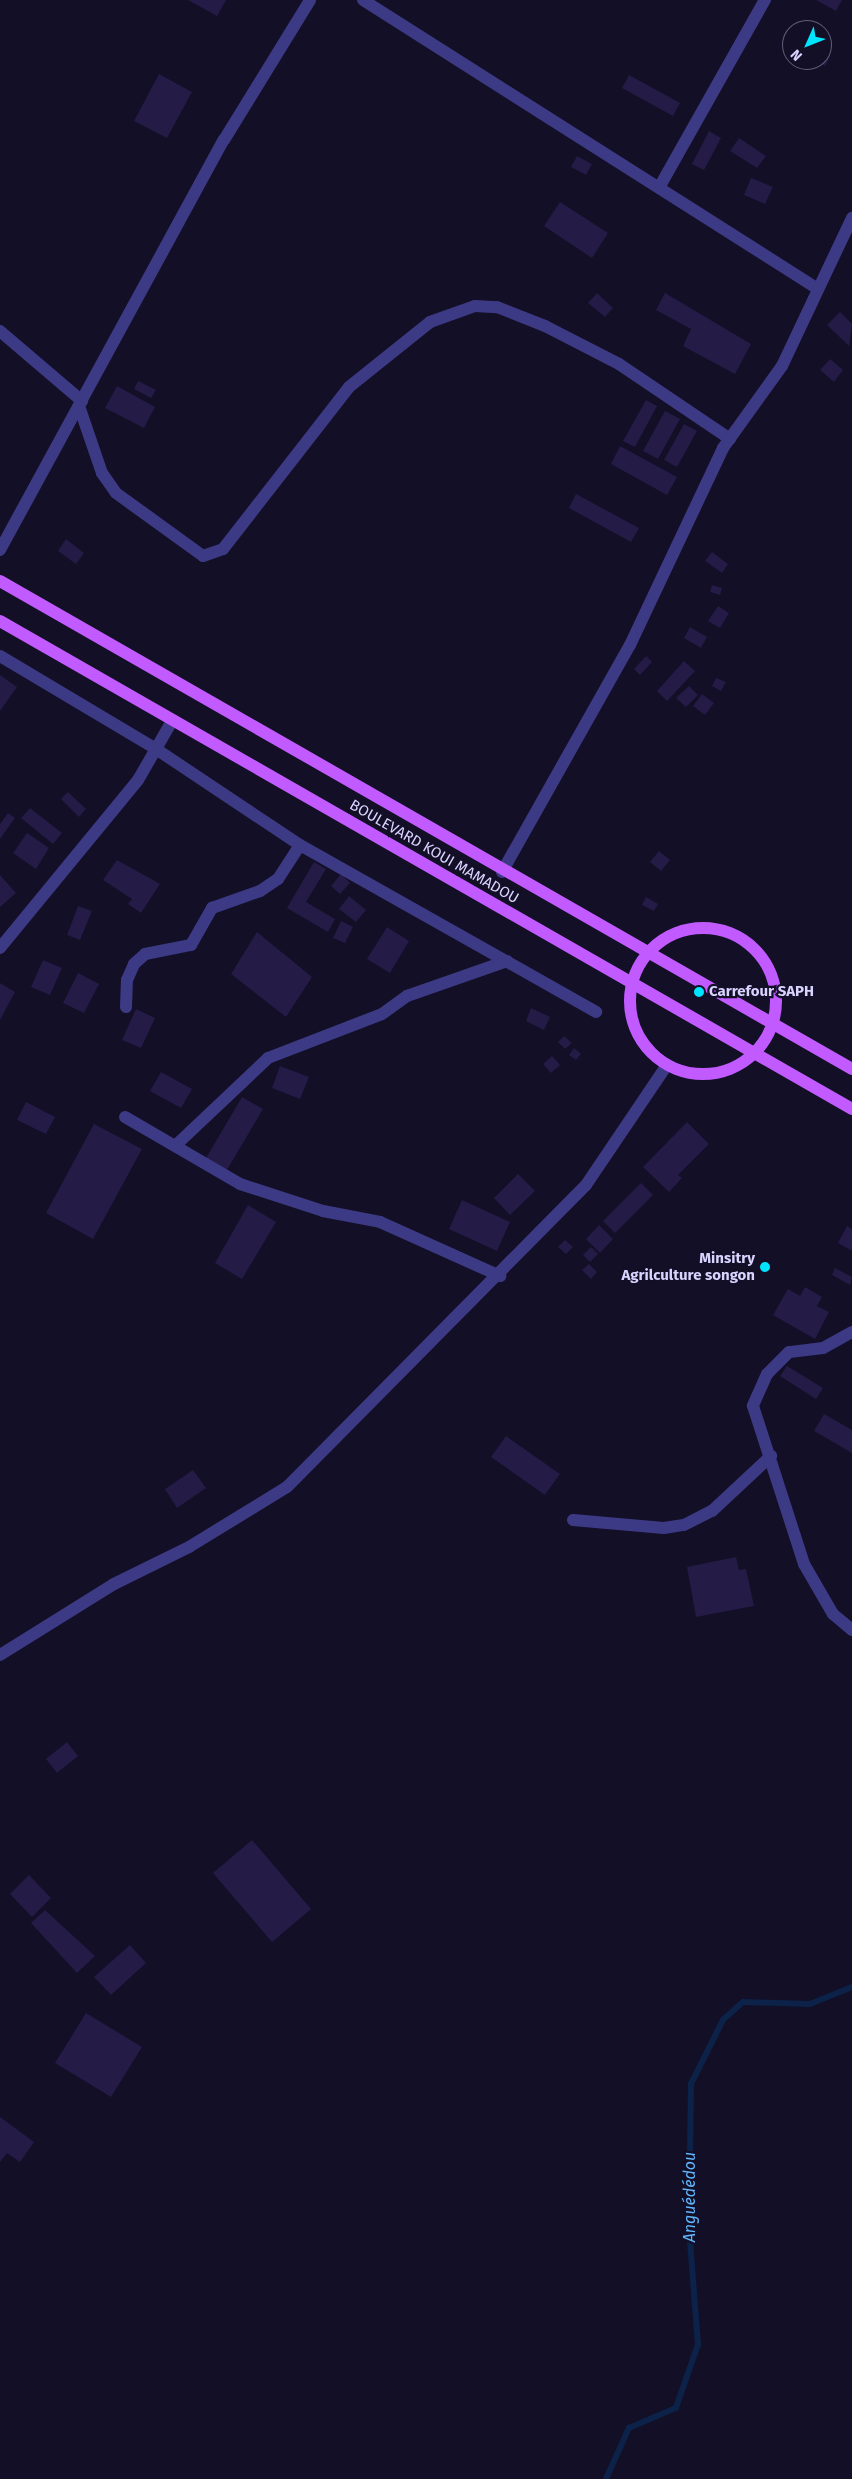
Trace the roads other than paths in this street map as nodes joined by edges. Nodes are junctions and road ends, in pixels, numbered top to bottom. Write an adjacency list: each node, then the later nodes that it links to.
1 (310, 0): 8 (street)
2 (363, 0): 4 (street)
3 (766, 0): 4 (street)
4 (660, 186): 6 (street)
5 (852, 218): 6 (street)
6 (818, 289): 9 (street)
7 (0, 331): 8 (street)
8 (80, 404): 9 (street); 10 (street)
9 (730, 439): 17 (street)
10 (0, 550)
11 (0, 581): 17 (main road, BOULEVARD KOUI MAMADOU)
12 (1, 624): 14 (main road, BOULEVARD KOUI MAMADOU)
13 (0, 656): 15 (street)
14 (172, 721): 15 (street); 21 (main road, BOULEVARD KOUI MAMADOU)
15 (156, 749): 16 (street); 18 (street)
16 (300, 844): 20 (street); 22 (street)
17 (502, 872): 19 (main road, BOULEVARD KOUI MAMADOU)
18 (0, 948)
19 (647, 952): 21 (main road); 24 (main road, BOULEVARD KOUI MAMADOU); 24 (main road)
20 (507, 961): 23 (street); 30 (street)
21 (631, 984): 25 (main road, BOULEVARD KOUI MAMADOU); 26 (main road)
22 (126, 1007)
23 (596, 1012)
24 (773, 1024): 25 (main road); 27 (main road, BOULEVARD KOUI MAMADOU)
25 (754, 1054): 26 (main road); 28 (main road, BOULEVARD KOUI MAMADOU)
26 (667, 1065): 31 (street)
27 (852, 1069)
28 (852, 1109)
29 (125, 1117): 30 (street)
30 (175, 1146): 31 (street)
31 (500, 1276): 36 (street)
32 (852, 1332): 33 (street)
33 (771, 1456): 34 (street); 35 (street)
34 (573, 1520)
35 (852, 1630)
36 (0, 1655)

